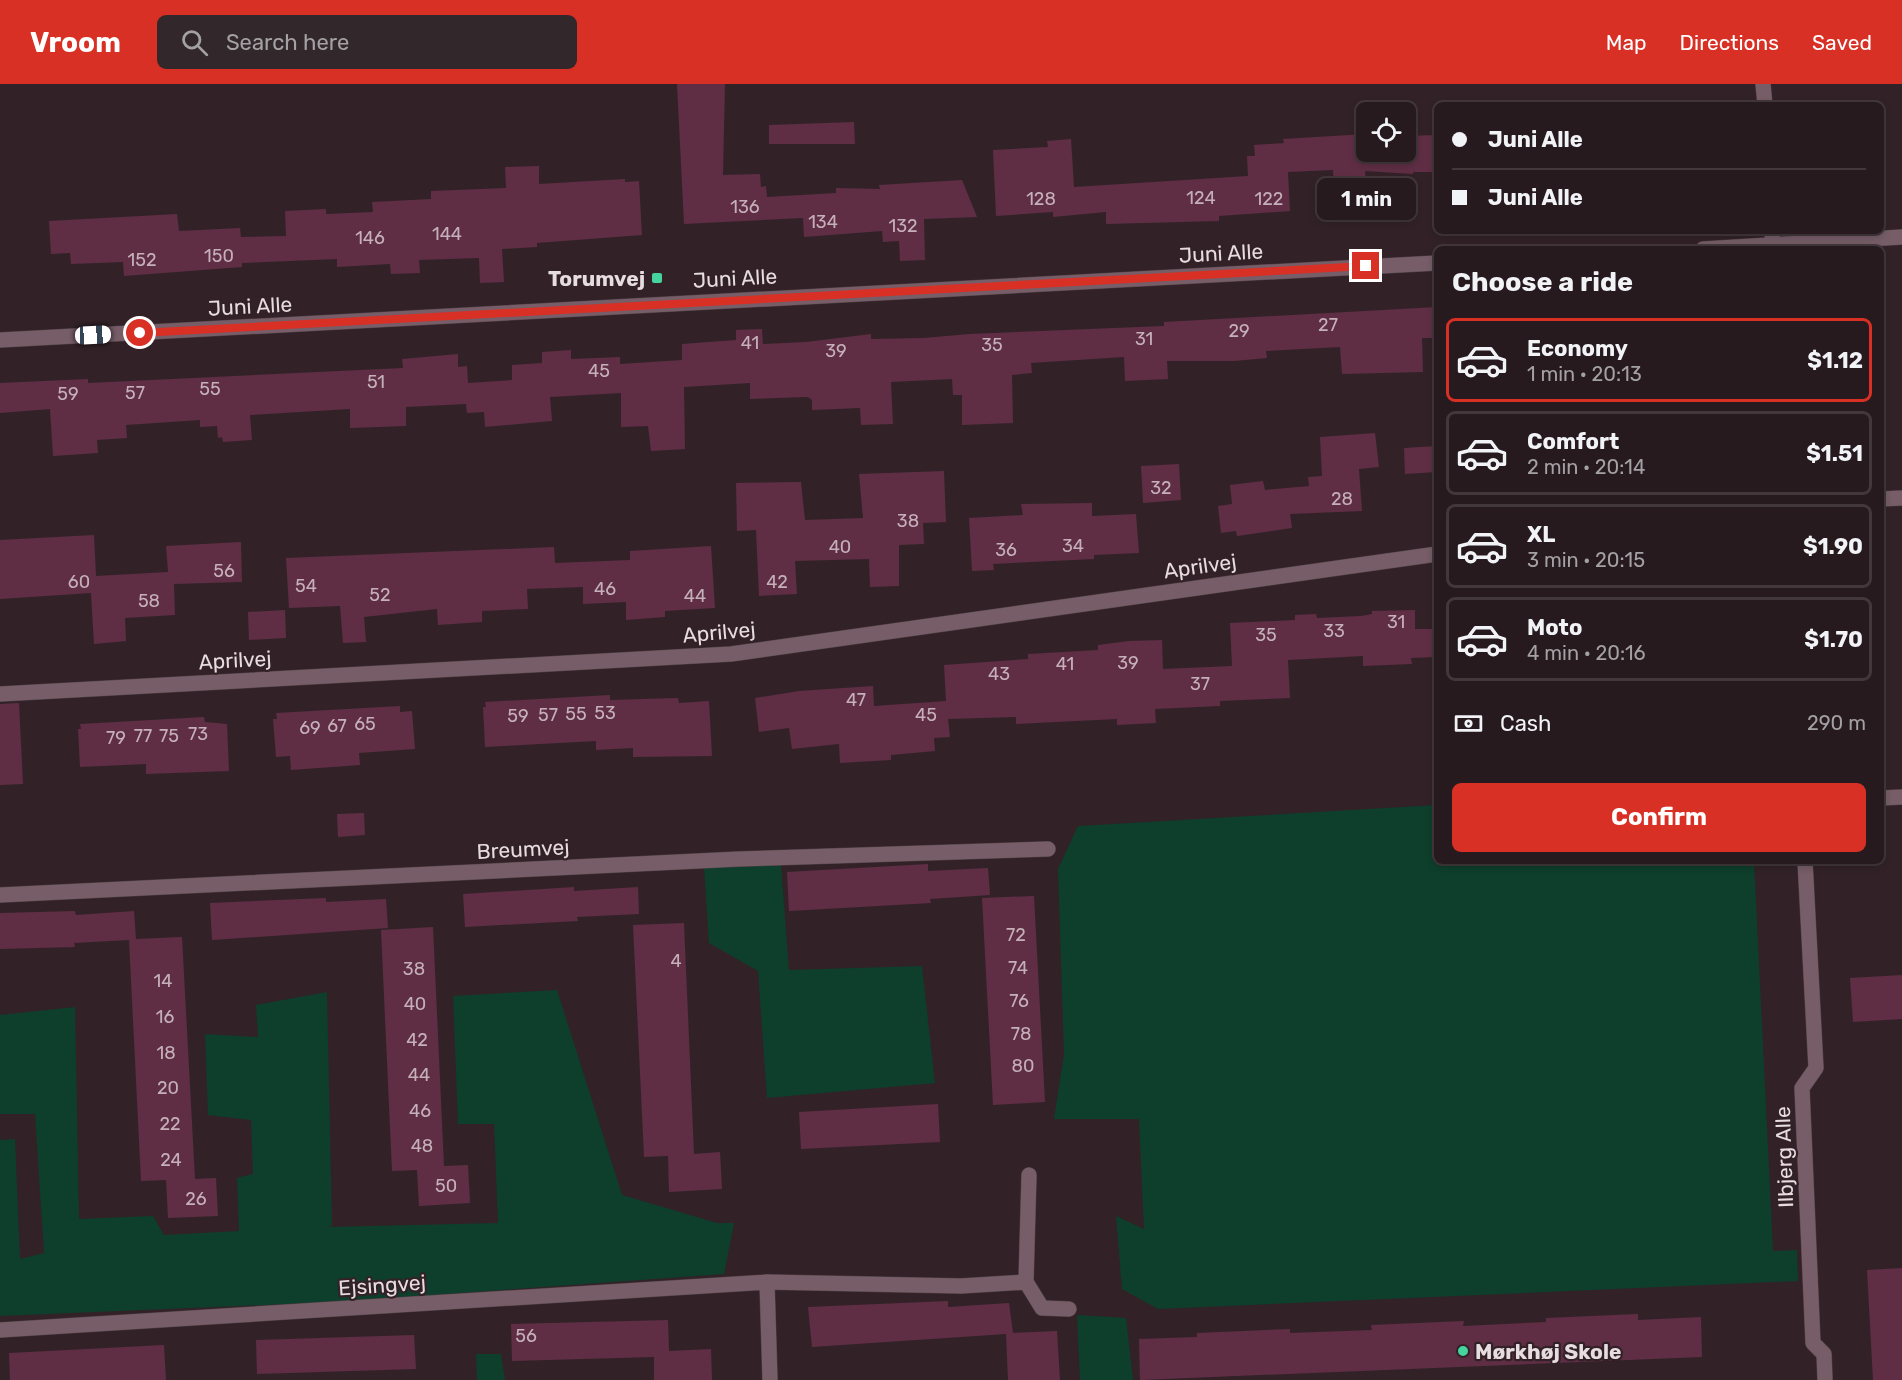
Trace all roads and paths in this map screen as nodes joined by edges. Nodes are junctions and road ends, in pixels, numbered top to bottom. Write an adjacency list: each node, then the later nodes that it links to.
1 (1763, 84): 2 (street)
2 (1765, 102)
3 (1902, 237): 4 (street)
4 (1773, 242): 5 (street)
5 (1733, 246)
6 (1434, 263): 7 (street, Juni Alle)
7 (0, 340)
8 (1902, 498): 9 (street)
9 (1884, 500)
10 (1434, 554): 11 (street, Aprilvej)
11 (0, 694)
12 (1902, 797): 13 (street)
13 (1884, 798)
14 (1048, 849): 16 (street, Breumvej)
15 (1805, 864): 23 (street, Ilbjerg Alle)
16 (0, 895)
17 (1029, 1175): 19 (street)
18 (767, 1282): 19 (street, Ejsingvej); 21 (street, Ejsingvej); 22 (street)
19 (1026, 1282): 20 (street)
20 (1069, 1309)
21 (0, 1330)
22 (770, 1380)
23 (1825, 1380)

